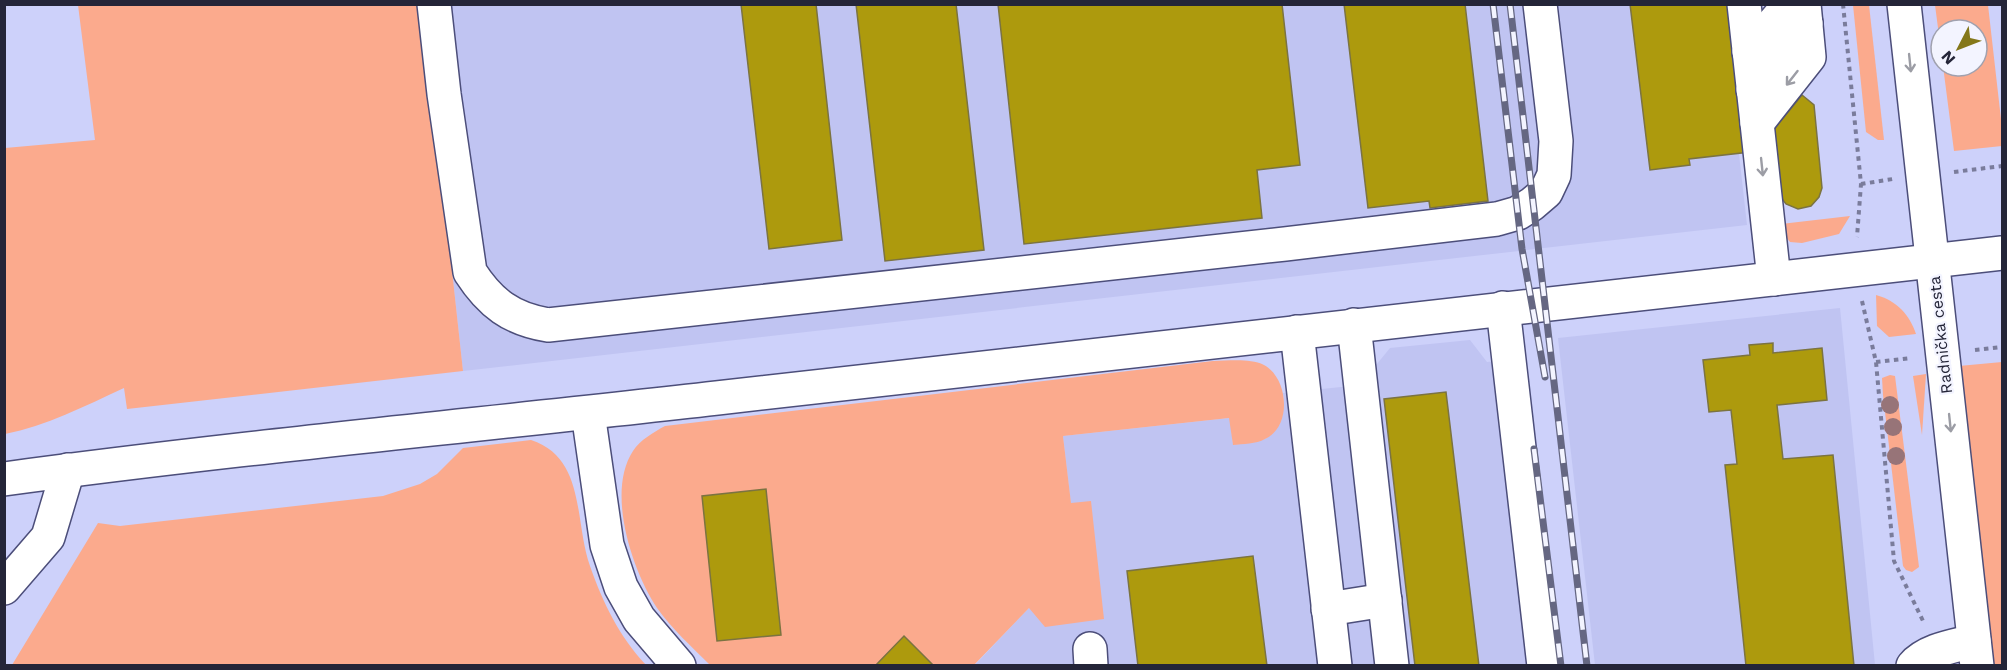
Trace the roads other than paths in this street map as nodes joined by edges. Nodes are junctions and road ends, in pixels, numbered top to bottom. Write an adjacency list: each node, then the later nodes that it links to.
1 (434, 4): 2 (street)
2 (1540, 4)
3 (1904, 4): 10 (street, Radnička cesta, one-way to 10)
4 (1748, 9): 6 (street)
5 (1800, 11): 6 (street); 7 (street); 8 (street, one-way to 8)
6 (1749, 52): 7 (street)
7 (1753, 90): 8 (street)
8 (1757, 123): 11 (street, one-way to 11)
9 (2002, 253): 10 (street)
10 (1932, 261): 11 (street); 21 (street, Radnička cesta, one-way to 21)
11 (1774, 279): 12 (street)
12 (1503, 308): 13 (street); 25 (street)
13 (1354, 325): 14 (street); 19 (street)
14 (1297, 332): 15 (street); 20 (street)
15 (588, 413): 16 (street); 22 (street)
16 (68, 470): 17 (street); 18 (street)
17 (4, 479)
18 (4, 588)
19 (1385, 600): 20 (street); 24 (street)
20 (1328, 609): 23 (street)
21 (1975, 653): 26 (street)
22 (678, 666)
23 (1335, 666)
24 (1392, 666)
25 (1544, 666)
26 (1913, 666)

